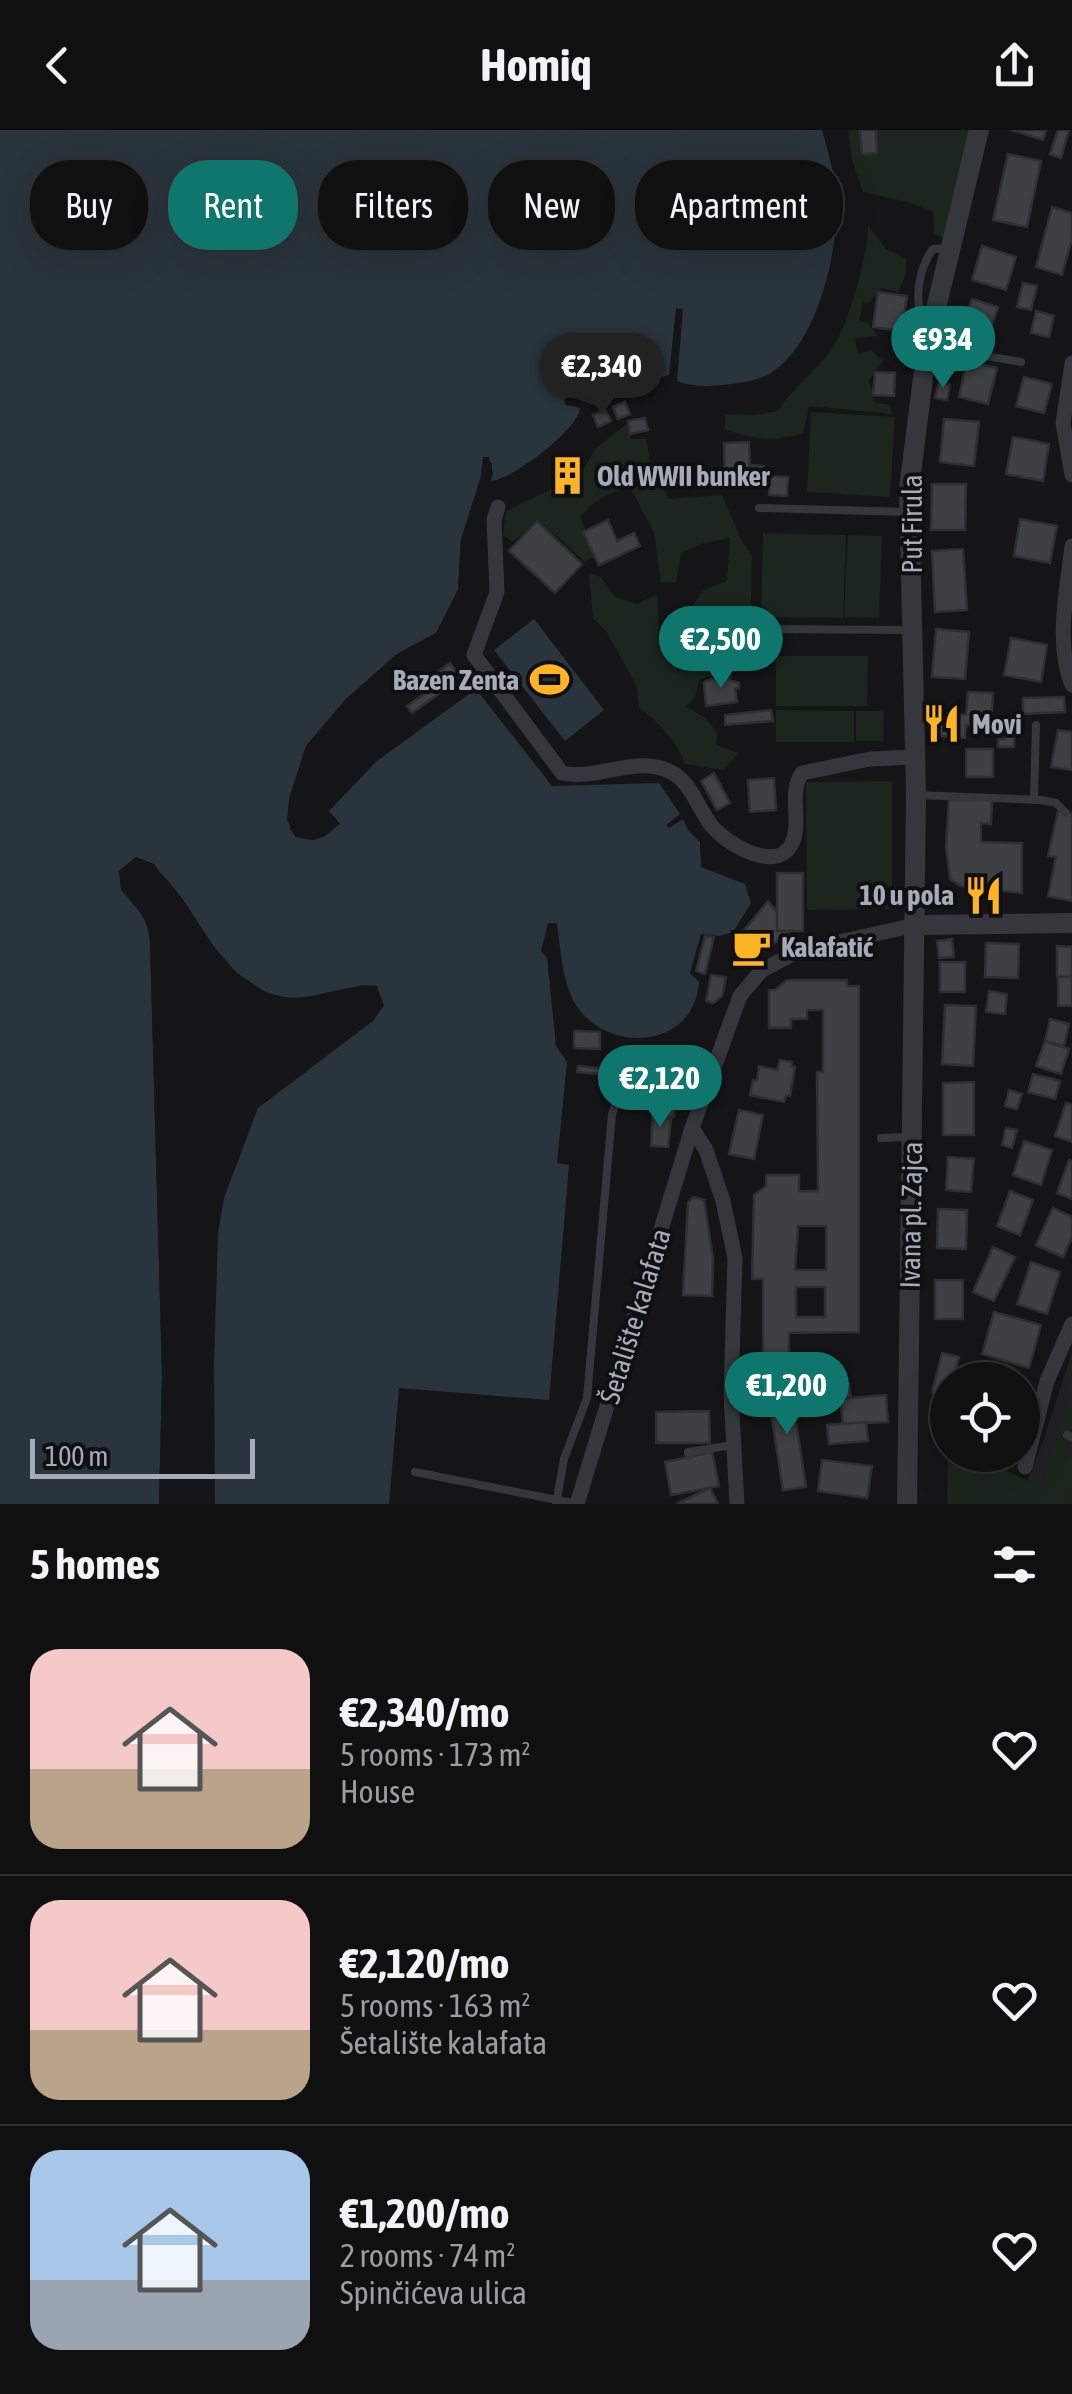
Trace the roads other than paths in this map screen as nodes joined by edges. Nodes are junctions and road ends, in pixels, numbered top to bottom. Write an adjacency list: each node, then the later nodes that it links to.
1 (979, 130): 2 (street, Put Firula)
2 (929, 339): 3 (lane); 8 (street, Put Firula)
3 (1021, 362)
4 (1072, 363): 5 (street)
5 (1072, 475)
6 (498, 508): 14 (street)
7 (759, 508): 8 (lane)
8 (910, 512): 11 (street, Put Firula)
9 (1072, 546): 12 (street)
10 (755, 629): 11 (lane)
11 (912, 630): 14 (street, Put Firula)
12 (1072, 686)
13 (1036, 725): 16 (lane)
14 (914, 757): 15 (street, Put Firula)
15 (916, 795): 16 (lane); 19 (street, Put Firula)
16 (1034, 800): 17 (lane)
17 (1066, 813)
18 (1072, 923): 19 (street)
19 (916, 925): 21 (street, Šetalište kalafata); 22 (street, Ivana pl. Zajca)
20 (652, 1051): 29 (lane)
21 (692, 1128): 26 (street); 30 (street, Šetalište kalafata)
22 (912, 1137): 23 (lane); 32 (street, Ivana pl. Zajca)
23 (881, 1138)
24 (1072, 1324): 25 (street)
25 (1040, 1409)
26 (733, 1445): 27 (lane); 31 (street)
27 (689, 1457)
28 (415, 1472): 29 (lane)
29 (556, 1503): 30 (lane)
30 (577, 1504)
31 (736, 1504)
32 (907, 1504)

